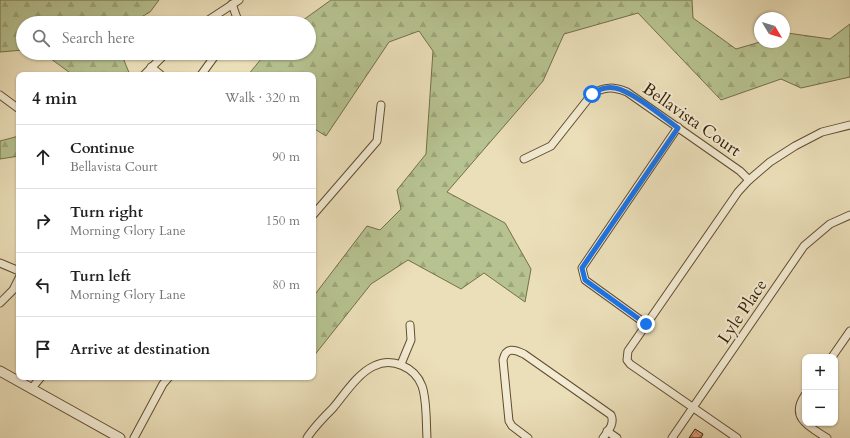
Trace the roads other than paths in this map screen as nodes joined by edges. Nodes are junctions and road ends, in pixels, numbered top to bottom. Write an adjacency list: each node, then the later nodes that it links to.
1 (239, 0): 2 (street)
2 (232, 4): 3 (street); 4 (street)
3 (214, 16)
4 (236, 16)
5 (158, 60): 7 (street)
6 (212, 60): 10 (street)
7 (151, 67): 8 (street); 9 (street)
8 (147, 72)
9 (158, 72)
10 (203, 72)
11 (1, 98): 13 (street)
12 (381, 105): 18 (street)
13 (16, 107)
14 (850, 125): 17 (street)
15 (678, 128): 16 (street, Bellavista Court); 17 (street, Bellavista Court); 24 (street)
16 (524, 159)
17 (749, 180): 24 (street)
18 (316, 209)
19 (850, 215): 34 (street, Lyle Place)
20 (0, 263): 21 (street)
21 (16, 270)
22 (16, 284): 23 (street)
23 (0, 303)
24 (646, 324): 34 (street)
25 (410, 325): 28 (street)
26 (850, 331): 27 (street)
27 (834, 354)
28 (400, 364): 41 (street); 42 (street)
29 (0, 371): 32 (street)
30 (38, 380): 32 (street)
31 (166, 380): 40 (street)
32 (31, 389): 39 (street)
33 (802, 401): 35 (street)
34 (694, 408): 46 (street, Lyle Place); 47 (street)
35 (802, 420)
36 (809, 426): 48 (street)
37 (607, 431): 38 (street); 44 (street); 45 (street)
38 (518, 435): 43 (street)
39 (120, 438)
40 (134, 438)
41 (307, 438)
42 (427, 438)
43 (528, 438)
44 (603, 438)
45 (617, 438)
46 (672, 438)
47 (737, 438)
48 (827, 438)

